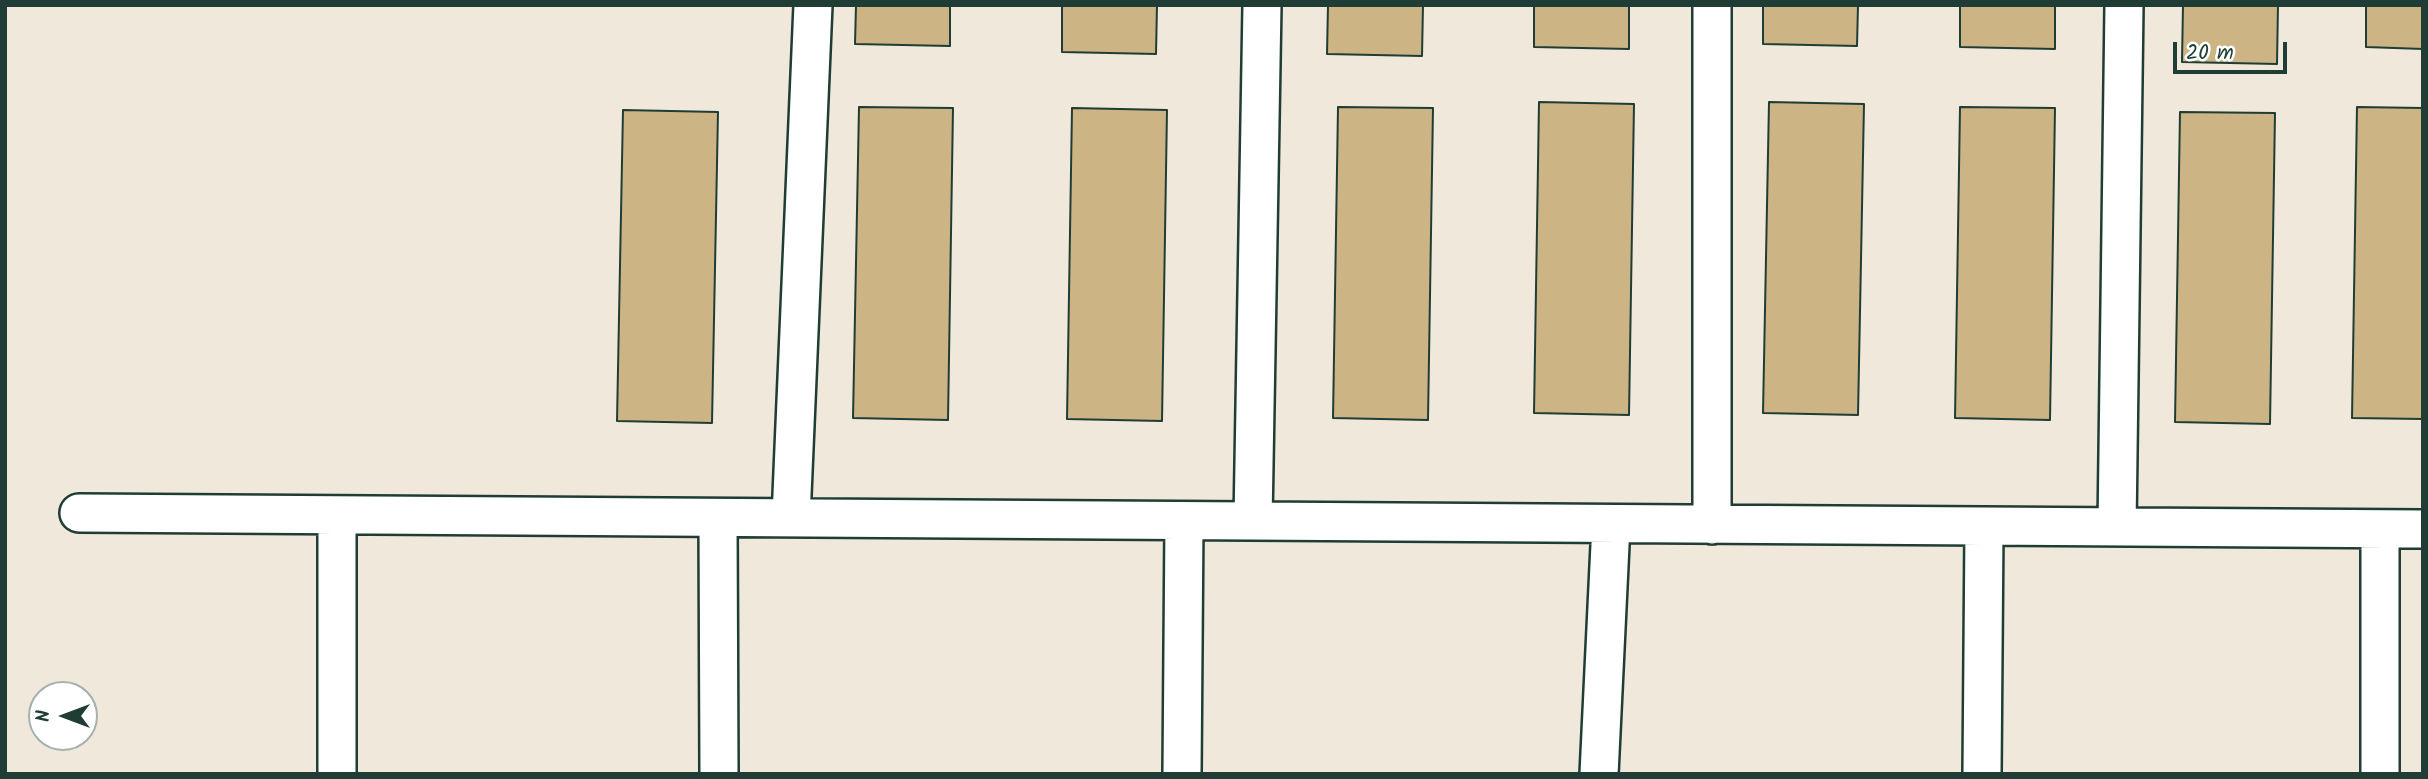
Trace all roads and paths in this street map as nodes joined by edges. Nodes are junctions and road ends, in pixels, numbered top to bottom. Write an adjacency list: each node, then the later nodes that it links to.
1 (813, 5): 8 (street)
2 (1262, 5): 10 (street)
3 (1712, 5): 12 (street)
4 (2124, 5): 13 (street)
5 (79, 513): 6 (street)
6 (337, 515): 7 (street); 17 (street)
7 (718, 517): 8 (street); 18 (street)
8 (791, 518): 9 (street)
9 (1184, 521): 10 (street); 19 (street)
10 (1253, 521): 11 (street)
11 (1612, 524): 12 (street); 20 (street)
12 (1712, 524): 14 (street)
13 (2117, 527): 14 (street); 15 (street)
14 (1984, 528): 21 (street)
15 (2380, 529): 16 (street); 22 (street)
16 (2423, 529)
17 (337, 774)
18 (719, 774)
19 (1182, 774)
20 (1600, 774)
21 (1982, 774)
22 (2380, 774)

